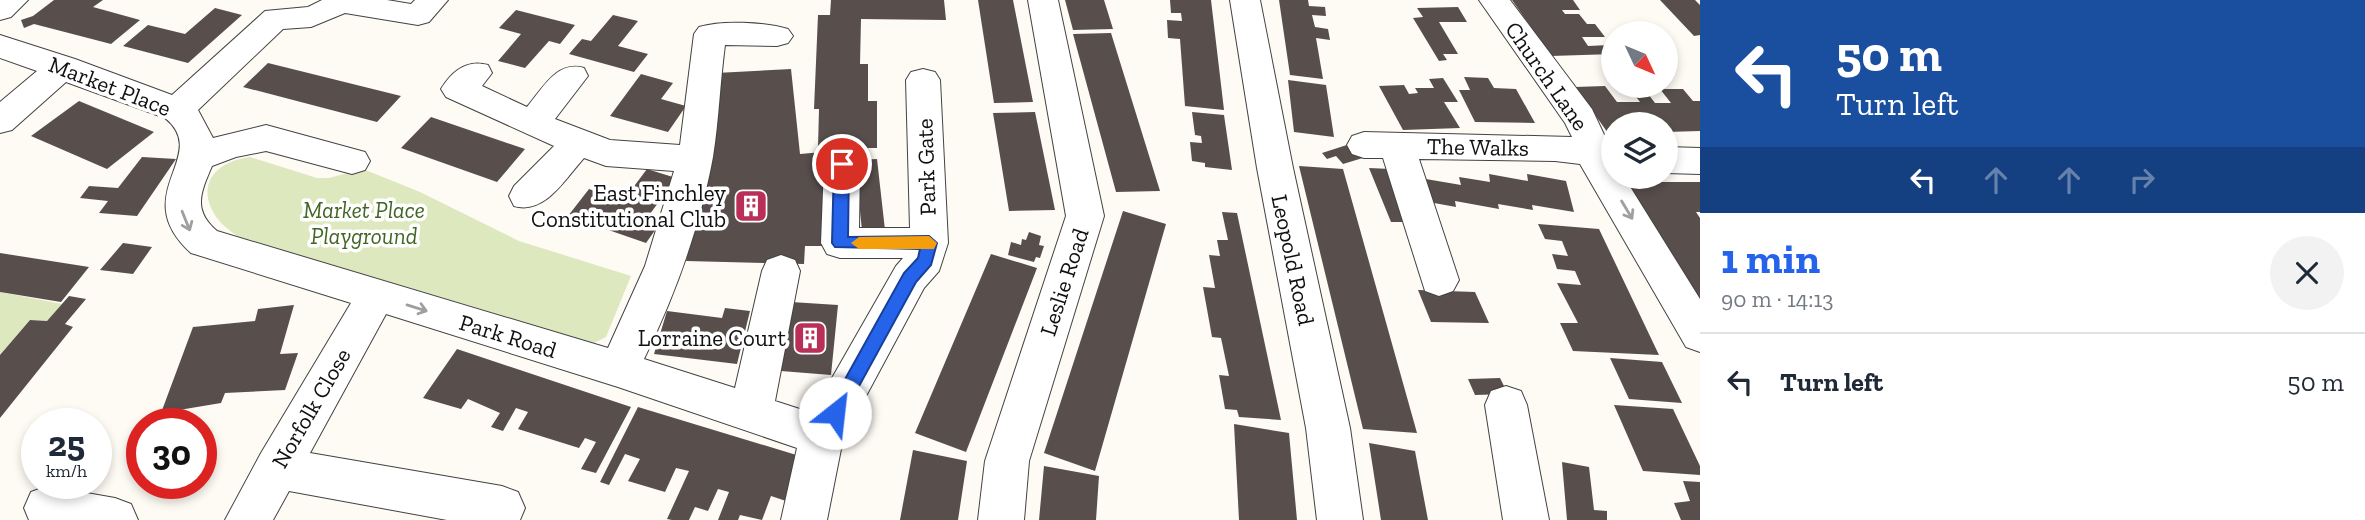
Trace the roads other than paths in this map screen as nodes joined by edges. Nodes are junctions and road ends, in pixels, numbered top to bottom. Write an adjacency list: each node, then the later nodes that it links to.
1 (13, 0): 8 (street)
2 (433, 0): 6 (street)
3 (1043, 0): 44 (street, Leslie Road)
4 (1245, 0): 45 (street, Leopold Road)
5 (1494, 0): 19 (street, Church Lane)
6 (340, 1): 7 (street)
7 (274, 9): 15 (street)
8 (0, 10)
9 (777, 36): 22 (street)
10 (0, 46): 11 (street, Market Place)
11 (63, 67): 15 (street, Market Place); 16 (street)
12 (476, 73): 17 (street)
13 (572, 76): 17 (street)
14 (923, 80): 29 (street, Park Gate)
15 (177, 110): 21 (street, Market Place)
16 (0, 121)
17 (532, 123): 18 (street)
18 (577, 143): 22 (street); 28 (street)
19 (1601, 153)
20 (1601, 154): 31 (street, The Walks)
21 (198, 157): 24 (street); 32 (street, Park Road, one-way to 32)
22 (695, 159): 34 (street)
23 (1678, 160): 25 (street)
24 (352, 161)
25 (1700, 161)
26 (842, 164): 29 (street)
27 (1621, 189): 33 (street, Church Lane, one-way to 33)
28 (527, 196)
29 (929, 243): 37 (street, Park Gate)
30 (781, 271): 36 (street)
31 (1438, 280)
32 (376, 296): 34 (street, Park Road, one-way to 34); 38 (street, Norfolk Close)
33 (1700, 335)
34 (618, 369): 36 (street, Park Road)
35 (1506, 405): 46 (street)
36 (751, 414): 37 (street, Park Road)
37 (822, 436): 43 (street)
38 (277, 468): 41 (street, Norfolk Close); 42 (street)
39 (47, 509): 40 (street)
40 (115, 520)
41 (248, 520)
42 (496, 520)
43 (804, 520)
44 (1001, 520)
45 (1340, 520)
46 (1526, 520)

